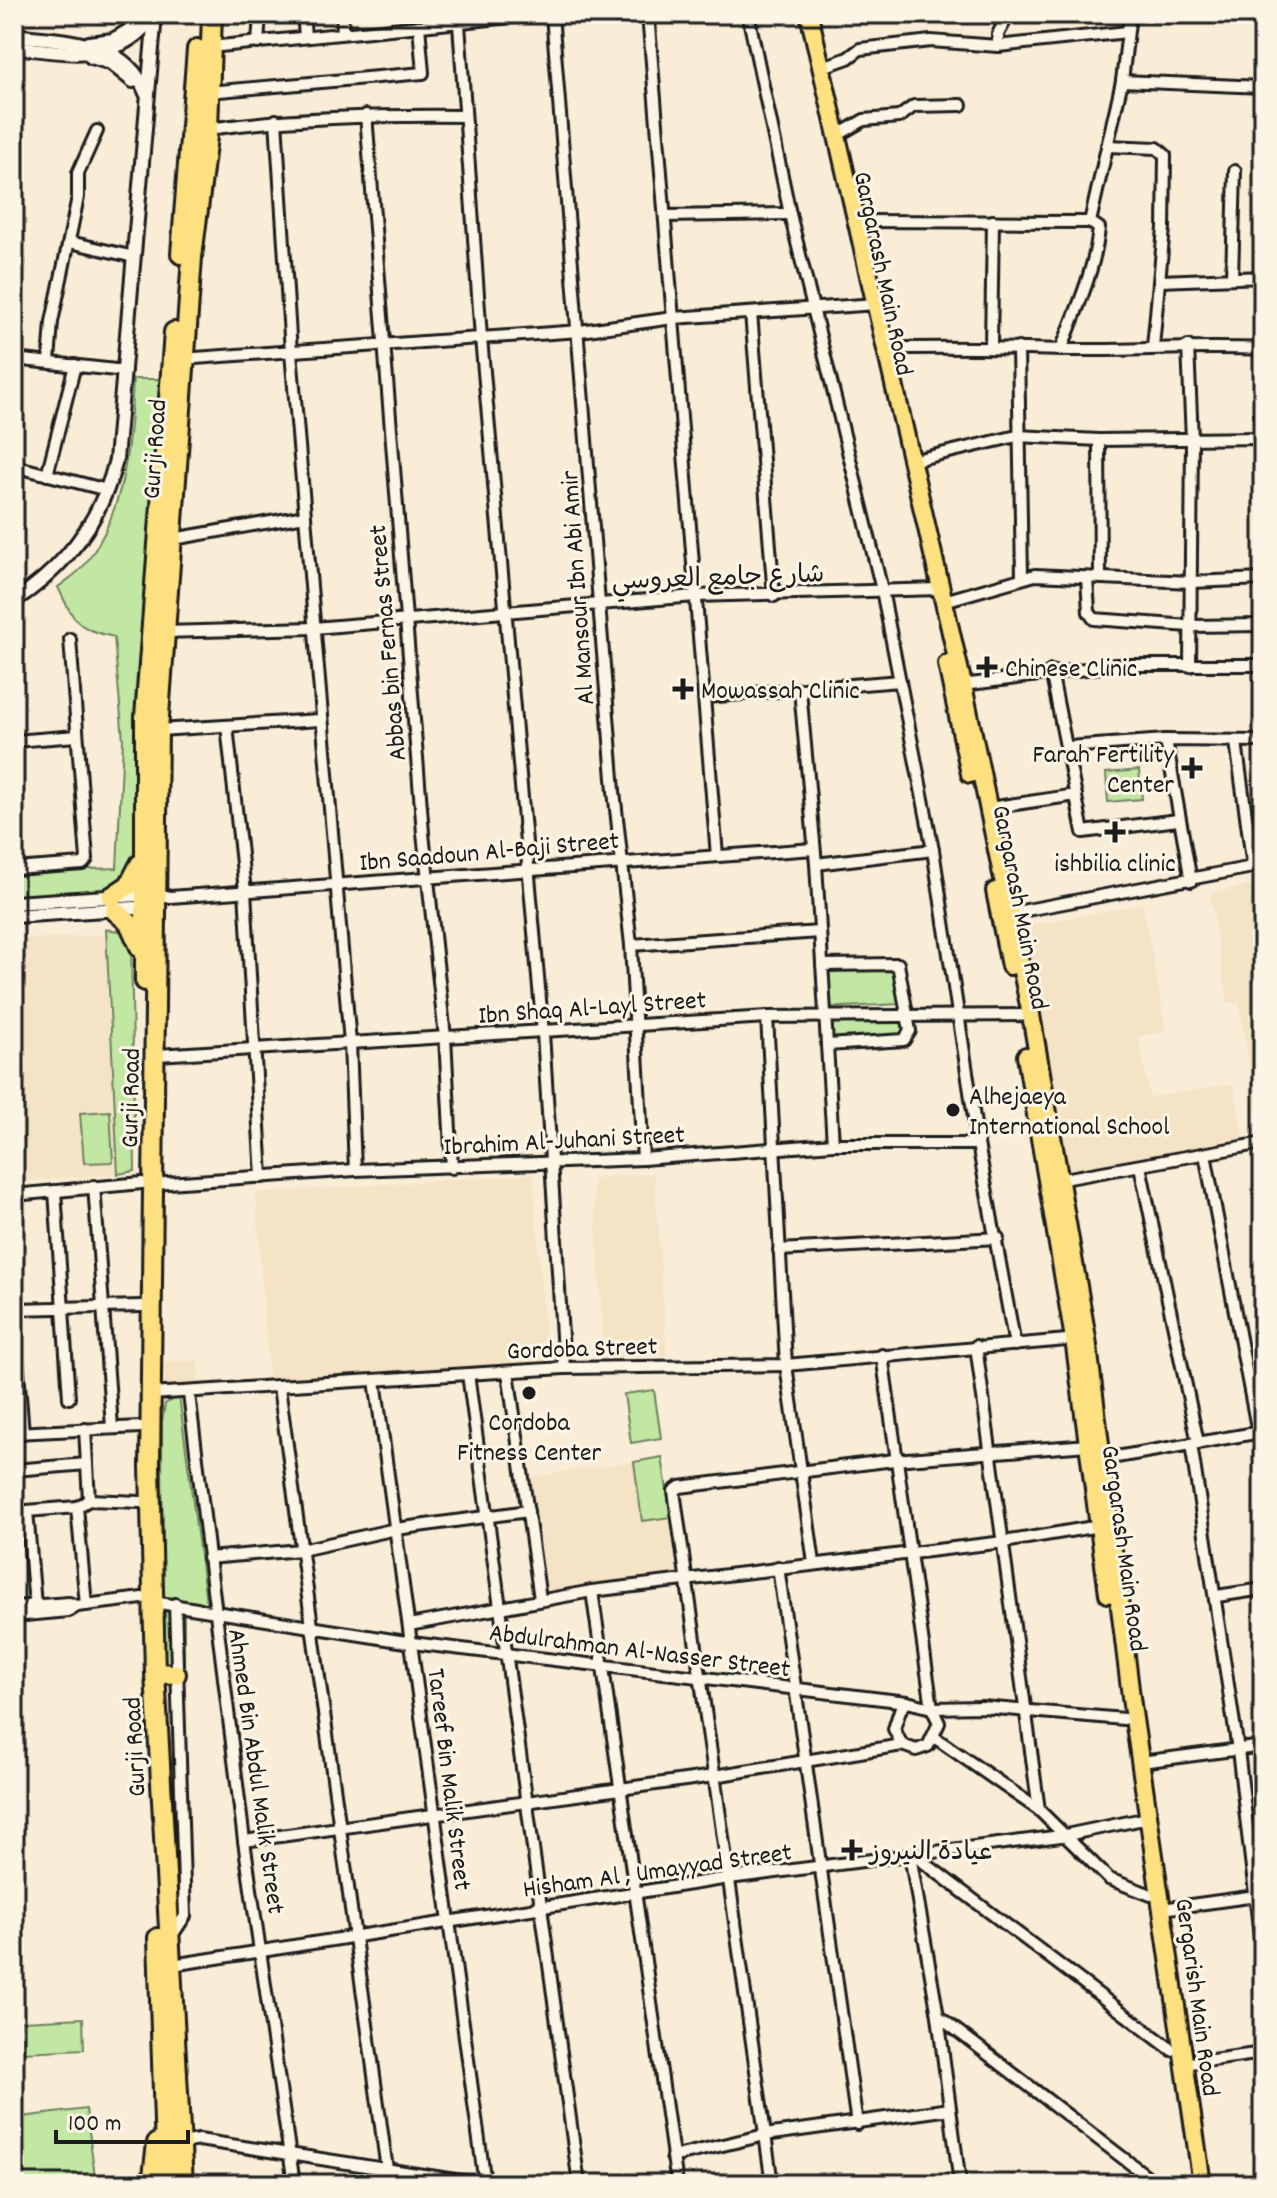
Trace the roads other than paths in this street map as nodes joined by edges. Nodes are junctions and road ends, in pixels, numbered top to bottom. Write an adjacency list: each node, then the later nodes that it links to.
1 (147, 14): 26 (street)
2 (154, 14): 27 (street); 32 (street)
3 (200, 14): 70 (highway, Gurji Road)
4 (212, 14): 25 (highway, Gurji Road)
5 (260, 14): 22 (street)
6 (303, 14): 21 (street)
7 (342, 14): 19 (street)
8 (541, 14): 16 (street)
9 (552, 14): 58 (street, Al Mansour Ibn Abi Amir)
10 (648, 14): 43 (street)
11 (748, 14): 42 (street)
12 (802, 14): 54 (main road, Gargarash Main Road)
13 (809, 14): 28 (main road, Gargarash Main Road)
14 (1009, 14): 23 (street)
15 (1130, 14): 18 (street)
16 (459, 24): 17 (street); 35 (street)
17 (419, 26): 19 (street); 31 (street)
18 (1127, 32): 23 (street); 29 (street)
19 (343, 33): 21 (street)
20 (14, 35): 26 (street)
21 (305, 36): 22 (street)
22 (258, 43): 25 (street)
23 (998, 46): 28 (street)
24 (14, 47): 26 (street)
25 (210, 47): 31 (highway, Gurji Road)
26 (85, 49): 27 (street); 32 (street)
27 (109, 52): 32 (street)
28 (820, 68): 39 (main road, Gargarash Main Road)
29 (1122, 81): 30 (street); 40 (street)
30 (1263, 87)
31 (208, 92): 37 (highway, Gurji Road)
32 (147, 100): 49 (street)
33 (961, 105): 39 (street)
34 (366, 115): 35 (street); 36 (street); 60 (street, Abbas bin Fernas Street)
35 (464, 116): 59 (street)
36 (276, 120): 37 (street); 68 (street)
37 (208, 129): 70 (highway, Gurji Road)
38 (97, 131): 47 (street)
39 (838, 135): 44 (main road, Gargarash Main Road)
40 (1107, 146): 46 (street); 52 (street)
41 (1235, 171): 51 (street)
42 (790, 214): 43 (street); 55 (street)
43 (665, 216): 57 (street)
44 (858, 221): 45 (street); 54 (main road, Gargarash Main Road)
45 (993, 221): 46 (street); 61 (street)
46 (1090, 222): 67 (street)
47 (70, 242): 49 (street); 71 (street)
48 (14, 250): 53 (street)
49 (134, 257): 73 (street)
50 (1263, 277): 51 (street)
51 (1232, 278): 52 (street)
52 (1160, 281): 63 (street)
53 (14, 285)
54 (872, 304): 55 (street); 65 (main road, Gargarash Main Road); 91 (main road, Gargarash Main Road)
55 (815, 309): 56 (street); 90 (street)
56 (751, 313): 57 (street); 93 (street)
57 (673, 318): 58 (street); 92 (street)
58 (580, 331): 59 (street); 95 (street, Al Mansour Ibn Abi Amir)
59 (481, 338): 60 (street); 96 (street)
60 (384, 344): 68 (street); 97 (street, Abbas bin Fernas Street)
61 (991, 346): 64 (street); 65 (street)
62 (1188, 346): 63 (street); 66 (street); 77 (street)
63 (1153, 347): 67 (street)
64 (1018, 348): 67 (street); 74 (street)
65 (885, 349): 78 (main road, Gargarash Main Road)
66 (1263, 349)
67 (1061, 350)
68 (291, 352): 70 (street); 83 (street)
69 (14, 359): 71 (street)
70 (178, 360): 84 (highway, Gurji Road); 124 (highway, Gurji Road)
71 (49, 362): 72 (street)
72 (75, 365): 73 (street); 80 (street)
73 (125, 371): 82 (street)
74 (1017, 436): 76 (street); 78 (street); 85 (street)
75 (1263, 438): 77 (street)
76 (1099, 440): 77 (street); 86 (street)
77 (1192, 440): 89 (street)
78 (911, 461): 91 (main road, Gargarash Main Road)
79 (15, 467): 80 (street); 81 (street)
80 (47, 475): 82 (street)
81 (14, 481)
82 (107, 490): 94 (street)
83 (305, 516): 84 (street); 100 (street)
84 (173, 539): 101 (highway, Gurji Road)
85 (1022, 577): 87 (street, شارع جامع العروسي); 91 (street, شارع جامع العروسي)
86 (1100, 577): 87 (street, شارع جامع العروسي); 89 (street, شارع جامع العروسي)
87 (1087, 578): 99 (street)
88 (1263, 579): 89 (street, شارع جامع العروسي)
89 (1192, 582): 99 (street)
90 (882, 590): 91 (street, شارع جامع العروسي); 93 (street, شارع جامع العروسي); 106 (street)
91 (939, 594): 107 (main road, Gargarash Main Road); 146 (main road, Gargarash Main Road)
92 (695, 596): 93 (street, شارع جامع العروسي); 95 (street, شارع جامع العروسي); 109 (street)
93 (774, 596)
94 (14, 601)
95 (598, 603): 96 (street, شارع جامع العروسي); 126 (street, Al Mansour Ibn Abi Amir)
96 (505, 612): 97 (street, شارع جامع العروسي); 130 (street)
97 (408, 621): 100 (street, شارع جامع العروسي); 131 (street, Abbas bin Fernas Street)
98 (1263, 625): 99 (street)
99 (1190, 626): 104 (street)
100 (314, 628): 101 (street, شارع جامع العروسي); 110 (street)
101 (163, 632): 112 (highway, Gurji Road)
102 (70, 639): 113 (street)
103 (1263, 665): 104 (street)
104 (1190, 666): 105 (street)
105 (1051, 671): 107 (street); 118 (street)
106 (900, 681): 108 (street); 123 (street)
107 (963, 685): 120 (main road, Gargarash Main Road)
108 (800, 690): 109 (street); 122 (street)
109 (705, 697): 125 (street)
110 (320, 720): 111 (street); 133 (street)
111 (227, 726): 112 (street); 134 (street)
112 (158, 730): 135 (highway, Gurji Road)
113 (77, 736): 115 (street); 129 (street)
114 (1166, 740): 117 (street); 118 (street); 121 (street)
115 (14, 741)
116 (1263, 741): 117 (street)
117 (1236, 742): 128 (street)
118 (1068, 747): 119 (street)
119 (1076, 795): 120 (street); 121 (street)
120 (989, 808): 138 (main road, Gargarash Main Road)
121 (1178, 820): 132 (street)
122 (814, 849): 125 (street, Ibn Saadoun Al-Baji Street); 127 (street)
123 (933, 850): 127 (street); 144 (street)
124 (142, 854): 135 (highway, Gurji Road); 137 (highway)
125 (717, 856): 126 (street, Ibn Saadoun Al-Baji Street)
126 (623, 861): 130 (street, Ibn Saadoun Al-Baji Street); 141 (street, Al Mansour Ibn Abi Amir)
127 (816, 864): 140 (street)
128 (1258, 866): 132 (street)
129 (14, 869)
130 (527, 871): 131 (street, Ibn Saadoun Al-Baji Street); 150 (street)
131 (429, 878): 133 (street, Ibn Saadoun Al-Baji Street); 151 (street, Abbas bin Fernas Street)
132 (1191, 881): 138 (street)
133 (336, 884): 134 (street, Ibn Saadoun Al-Baji Street); 152 (street)
134 (245, 891): 135 (street, Ibn Saadoun Al-Baji Street); 154 (street)
135 (154, 900): 137 (street); 142 (highway, Gurji Road); 155 (highway, Gurji Road)
136 (14, 903): 137 (street)
137 (113, 904): 139 (street); 142 (highway)
138 (1011, 913): 146 (main road, Gargarash Main Road)
139 (14, 916)
140 (820, 932): 141 (street); 143 (street)
141 (631, 945): 149 (street, Al Mansour Ibn Abi Amir)
142 (145, 963): 168 (highway, Gurji Road)
143 (822, 965): 145 (street); 148 (street)
144 (959, 1012): 146 (street, Ibn Shaq Al-Layl Street); 148 (street, Ibn Shaq Al-Layl Street); 158 (street)
145 (824, 1015): 147 (street, Ibn Shaq Al-Layl Street); 148 (street, Ibn Shaq Al-Layl Street); 153 (street)
146 (1025, 1015): 167 (main road, Gargarash Main Road); 179 (main road, Gargarash Main Road)
147 (767, 1017): 149 (street, Ibn Shaq Al-Layl Street); 159 (street)
148 (909, 1017): 153 (street)
149 (636, 1026): 150 (street, Ibn Shaq Al-Layl Street); 161 (street, Al Mansour Ibn Abi Amir)
150 (543, 1033): 151 (street, Ibn Shaq Al-Layl Street); 162 (street)
151 (445, 1037): 152 (street, Ibn Shaq Al-Layl Street); 164 (street, Abbas bin Fernas Street)
152 (350, 1043): 154 (street, Ibn Shaq Al-Layl Street); 165 (street)
153 (827, 1045): 157 (street)
154 (255, 1049): 155 (street, Ibn Shaq Al-Layl Street); 166 (street)
155 (157, 1055): 168 (highway, Gurji Road)
156 (1263, 1143): 160 (street)
157 (833, 1144): 158 (street, Ibrahim Al-Juhani Street); 159 (street, Ibrahim Al-Juhani Street)
158 (978, 1144): 172 (street)
159 (773, 1148): 161 (street, Ibrahim Al-Juhani Street); 173 (street)
160 (1205, 1154): 163 (street); 195 (street)
161 (643, 1159): 162 (street, Ibrahim Al-Juhani Street)
162 (548, 1162): 164 (street, Ibrahim Al-Juhani Street); 184 (street)
163 (1140, 1166): 167 (street); 197 (street)
164 (452, 1168): 165 (street, Ibrahim Al-Juhani Street)
165 (355, 1170): 166 (street, Ibrahim Al-Juhani Street)
166 (262, 1177): 168 (street, Ibrahim Al-Juhani Street)
167 (1058, 1180): 179 (main road, Gargarash Main Road)
168 (148, 1184): 169 (street, Ibrahim Al-Juhani Street); 175 (highway, Gurji Road); 189 (highway, Gurji Road)
169 (94, 1186): 170 (street, Ibrahim Al-Juhani Street); 176 (street)
170 (55, 1191): 171 (street, Ibrahim Al-Juhani Street); 174 (street)
171 (14, 1195)
172 (998, 1238): 173 (street); 180 (street)
173 (779, 1250): 183 (street)
174 (62, 1306): 176 (street); 177 (street); 191 (street)
175 (142, 1306): 176 (street); 193 (highway, Gurji Road)
176 (104, 1307): 192 (street)
177 (14, 1309)
178 (14, 1321): 196 (street)
179 (1080, 1339): 180 (street, Gordoba Street); 199 (main road, Gargarash Main Road)
180 (1015, 1345): 181 (street, Gordoba Street)
181 (976, 1346): 182 (street, Gordoba Street); 198 (street)
182 (882, 1355): 183 (street, Gordoba Street); 200 (street)
183 (786, 1365): 184 (street, Gordoba Street); 203 (street)
184 (564, 1368): 185 (street, Gordoba Street)
185 (508, 1372): 186 (street, Gordoba Street); 208 (street)
186 (468, 1374): 187 (street, Gordoba Street); 210 (street)
187 (375, 1380): 188 (street, Gordoba Street); 212 (street, Tareef Bin Malik Street)
188 (279, 1387): 190 (street, Gordoba Street); 214 (street)
189 (150, 1394): 190 (street, Gordoba Street); 224 (highway, Gurji Road)
190 (189, 1394): 216 (street, Ahmed Bin Abdul Malik Street)
191 (69, 1398)
192 (112, 1427): 193 (street); 194 (street)
193 (141, 1427): 205 (highway, Gurji Road)
194 (85, 1429): 196 (street); 201 (street)
195 (1260, 1432): 197 (street)
196 (19, 1433)
197 (1194, 1444): 199 (street); 222 (street)
198 (991, 1453): 199 (street); 200 (street); 213 (street)
199 (1094, 1455): 211 (main road, Gargarash Main Road); 250 (main road, Gargarash Main Road)
200 (894, 1460): 203 (street); 215 (street)
201 (87, 1464): 202 (street); 204 (street)
202 (14, 1470)
203 (801, 1472): 217 (street); 219 (street)
204 (89, 1500): 205 (street); 206 (street)
205 (141, 1502): 224 (highway, Gurji Road)
206 (77, 1507): 207 (street); 227 (street)
207 (27, 1511): 209 (street); 226 (street)
208 (528, 1511): 210 (street); 223 (street)
209 (14, 1512)
210 (487, 1517): 212 (street); 229 (street)
211 (1099, 1526): 213 (street); 244 (main road, Gargarash Main Road)
212 (396, 1529): 214 (street); 232 (street, Tareef Bin Malik Street)
213 (1004, 1542): 215 (street); 243 (street)
214 (301, 1550): 216 (street); 233 (street)
215 (907, 1554): 217 (street); 242 (street)
216 (208, 1558): 230 (street, Ahmed Bin Abdul Malik Street)
217 (814, 1563): 218 (street)
218 (778, 1567): 219 (street); 240 (street)
219 (686, 1580): 221 (street); 239 (street)
220 (1263, 1589): 222 (street)
221 (592, 1591): 223 (street); 236 (street)
222 (1217, 1596): 248 (street)
223 (540, 1599): 229 (street)
224 (148, 1600): 225 (street, Abdulrahman Al-Nasser Street); 227 (street, Abdulrahman Al-Nasser Street); 237 (highway, Gurji Road); 279 (highway, Gurji Road)
225 (175, 1604): 230 (street, Abdulrahman Al-Nasser Street); 238 (street)
226 (35, 1605): 227 (street); 228 (street)
227 (82, 1605): 231 (street)
228 (14, 1607)
229 (499, 1607): 232 (street); 235 (street)
230 (214, 1613): 233 (street, Abdulrahman Al-Nasser Street); 259 (street, Ahmed Bin Abdul Malik Street)
231 (14, 1616)
232 (409, 1625): 234 (street, Tareef Bin Malik Street)
233 (313, 1630): 234 (street, Abdulrahman Al-Nasser Street); 257 (street)
234 (412, 1643): 235 (street, Abdulrahman Al-Nasser Street); 255 (street, Tareef Bin Malik Street)
235 (506, 1654): 236 (street, Abdulrahman Al-Nasser Street); 253 (street)
236 (604, 1665): 239 (street, Abdulrahman Al-Nasser Street); 252 (street)
237 (155, 1673): 238 (highway); 270 (highway, Gurji Road)
238 (176, 1674): 270 (street)
239 (700, 1677): 240 (street, Abdulrahman Al-Nasser Street); 251 (street)
240 (796, 1692): 241 (street, Abdulrahman Al-Nasser Street); 249 (street)
241 (907, 1702): 242 (street, Abdulrahman Al-Nasser Street); 246 (street)
242 (932, 1708): 243 (street, Abdulrahman Al-Nasser Street); 245 (street)
243 (1028, 1713): 244 (street, Abdulrahman Al-Nasser Street); 254 (street)
244 (1124, 1719): 256 (main road, Gargarash Main Road)
245 (934, 1737): 246 (street); 254 (street)
246 (902, 1745): 249 (street)
247 (1263, 1746): 248 (street)
248 (1238, 1750): 250 (street); 265 (street)
249 (805, 1761): 251 (street); 261 (street)
250 (1141, 1762): 256 (main road, Gargarash Main Road)
251 (714, 1776): 252 (street); 262 (street)
252 (620, 1789): 253 (street); 263 (street)
253 (525, 1803): 255 (street); 266 (street)
254 (1039, 1810): 258 (street)
255 (432, 1816): 257 (street); 268 (street, Tareef Bin Malik Street)
256 (1145, 1819): 258 (street, Hisham Al , Umayyad Street); 264 (main road, Gergarish Main Road); 267 (main road, Gergarish Main Road)
257 (339, 1828): 259 (street); 269 (street)
258 (1061, 1836): 260 (street, Hisham Al , Umayyad Street); 264 (street)
259 (244, 1841): 271 (street, Ahmed Bin Abdul Malik Street)
260 (912, 1855): 261 (street, Hisham Al , Umayyad Street); 274 (street); 275 (street)
261 (823, 1869): 262 (street, Hisham Al , Umayyad Street); 280 (street)
262 (729, 1878): 263 (street, Hisham Al , Umayyad Street); 281 (street)
263 (636, 1893): 266 (street, Hisham Al , Umayyad Street); 284 (street)
264 (1151, 1895): 275 (main road, Gergarish Main Road)
265 (1258, 1896): 267 (street); 272 (street)
266 (539, 1906): 268 (street, Hisham Al , Umayyad Street); 293 (street)
267 (1162, 1909): 277 (main road, Gergarish Main Road)
268 (448, 1925): 269 (street, Hisham Al , Umayyad Street); 292 (street, Tareef Bin Malik Street)
269 (354, 1938): 271 (street, Hisham Al , Umayyad Street); 285 (street)
270 (170, 1939): 273 (highway, Gurji Road)
271 (261, 1949): 273 (street, Hisham Al , Umayyad Street); 283 (street, Ahmed Bin Abdul Malik Street)
272 (1263, 1961)
273 (172, 1965): 282 (highway, Gurji Road)
274 (938, 2016): 278 (street); 296 (street)
275 (1172, 2050): 297 (main road, Gergarish Main Road)
276 (1263, 2053): 277 (street)
277 (1183, 2064): 298 (main road, Gergarish Main Road)
278 (950, 2109): 280 (street); 286 (street)
279 (165, 2110): 287 (highway); 288 (highway, Gurji Road)
280 (857, 2124): 281 (street)
281 (765, 2135): 284 (street); 295 (street)
282 (182, 2143): 283 (street); 289 (highway, Gurji Road)
283 (290, 2153): 285 (street); 290 (street, Ahmed Bin Abdul Malik Street)
284 (672, 2157): 294 (street)
285 (386, 2168): 291 (street); 292 (street)
286 (961, 2183)
287 (152, 2184)
288 (166, 2184)
289 (183, 2184)
290 (294, 2184)
291 (389, 2184)
292 (483, 2184)
293 (579, 2184)
294 (677, 2184)
295 (772, 2184)
296 (1157, 2184)
297 (1191, 2184)
298 (1202, 2184)

